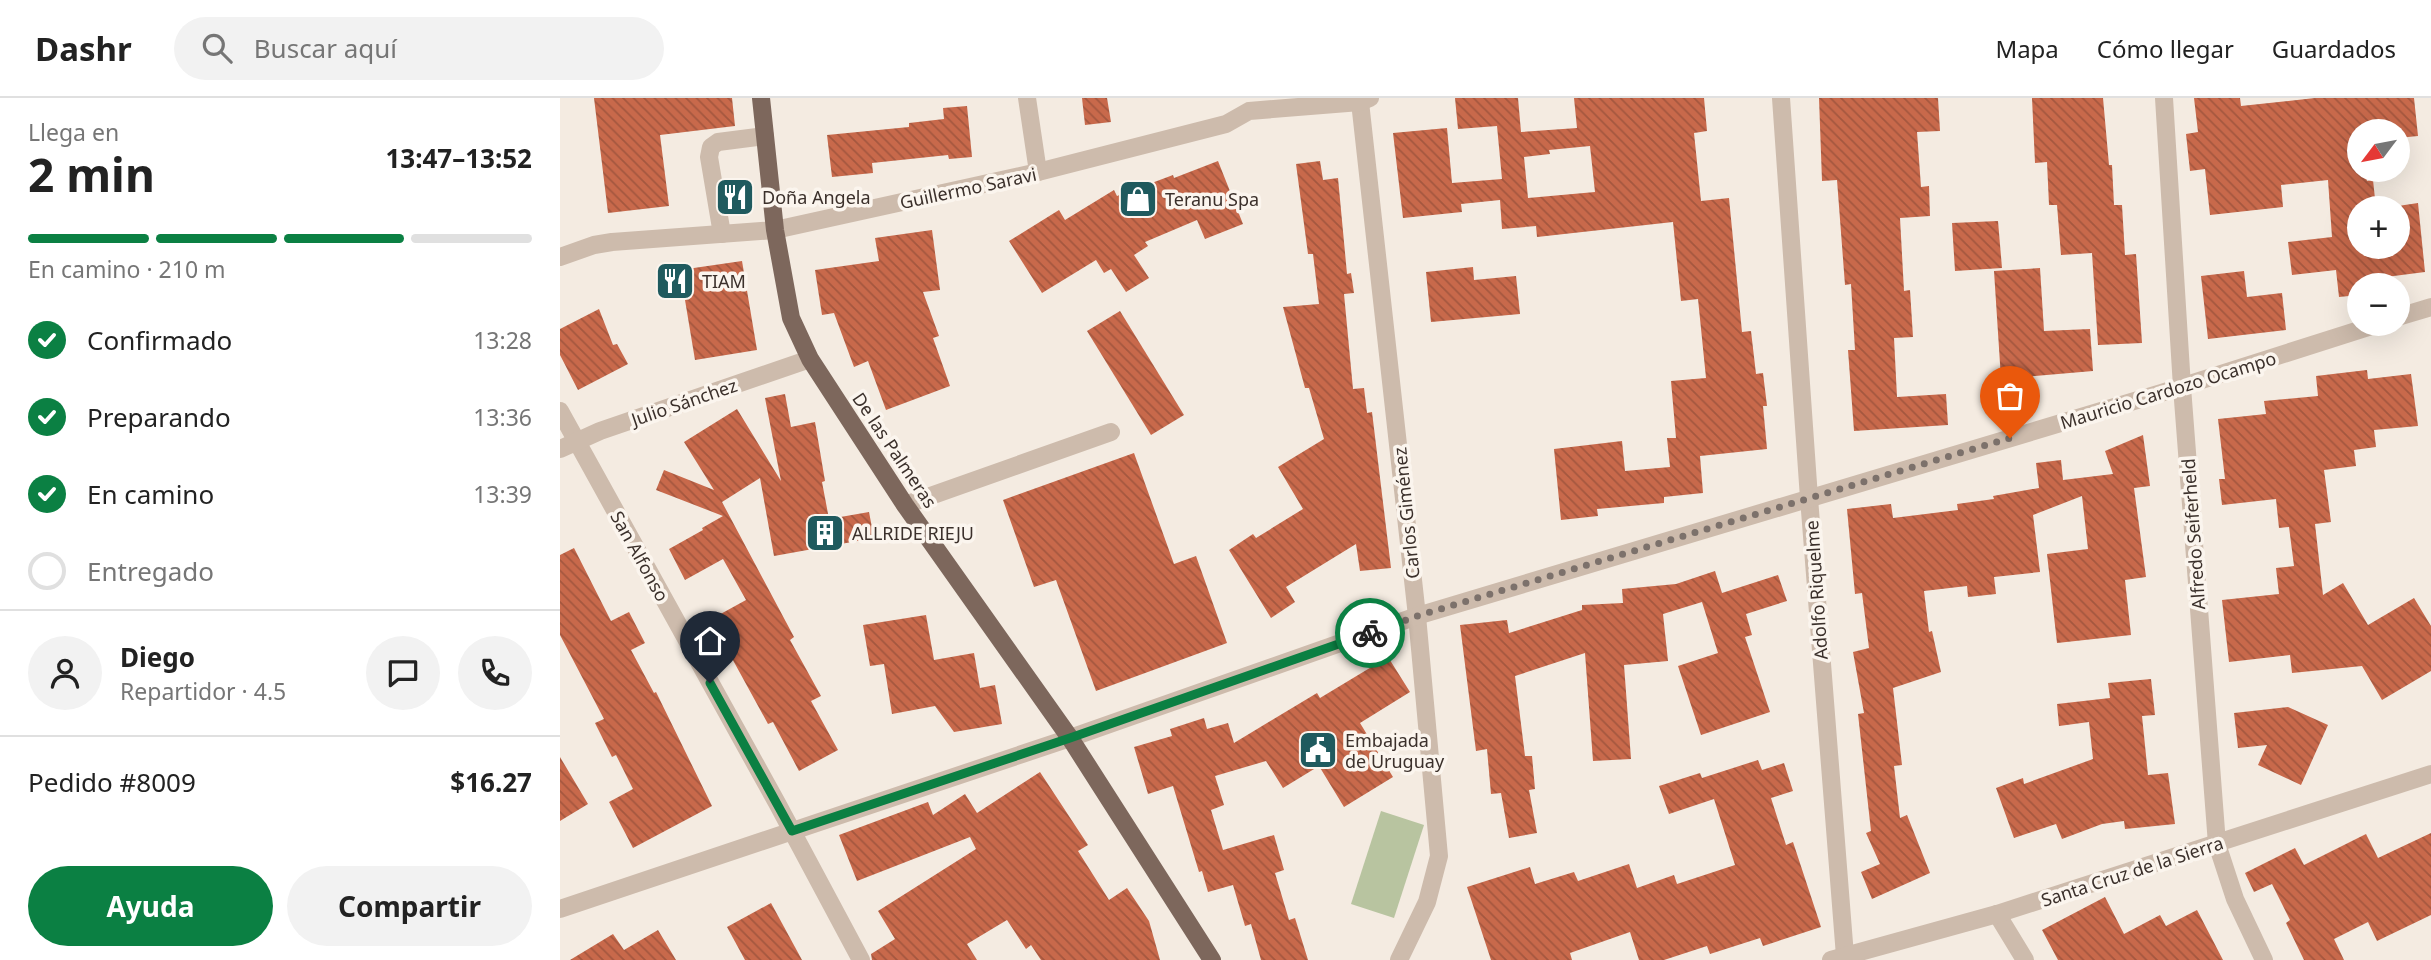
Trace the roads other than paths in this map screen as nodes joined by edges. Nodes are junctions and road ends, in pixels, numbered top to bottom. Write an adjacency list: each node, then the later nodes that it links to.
1 (761, 98): 7 (main road, De las Palmeras)
2 (1027, 98): 8 (street)
3 (1782, 98): 20 (street, Adolfo Riquelme)
4 (2164, 98): 16 (street, Alfredo Seiferheld)
5 (1365, 100): 6 (street, Guillermo Saravi); 22 (street, Carlos Giménez)
6 (1251, 104): 8 (street, Guillermo Saravi)
7 (765, 136): 9 (main road, De las Palmeras); 10 (street)
8 (1038, 173): 9 (street, Guillermo Saravi)
9 (775, 230): 10 (street, Guillermo Saravi); 15 (main road, De las Palmeras)
10 (722, 234): 11 (street, Guillermo Saravi)
11 (560, 257)
12 (2431, 307): 13 (street)
13 (2410, 313)
14 (2347, 334): 16 (street, Mauricio Cardozo Ocampo)
15 (810, 359): 19 (street, Julio Sánchez); 21 (main road, De las Palmeras)
16 (2182, 387): 20 (street, Mauricio Cardozo Ocampo); 26 (street, Alfredo Seiferheld)
17 (560, 411): 19 (street, San Alfonso)
18 (1111, 432): 21 (street)
19 (569, 446): 25 (street, San Alfonso)
20 (1809, 498): 22 (street, Mauricio Cardozo Ocampo); 29 (street, Adolfo Riquelme)
21 (905, 505): 23 (main road, De las Palmeras)
22 (1417, 616): 23 (street, Mauricio Cardozo Ocampo); 32 (street, Carlos Giménez)
23 (1070, 738): 25 (street, Mauricio Cardozo Ocampo); 31 (main road, De las Palmeras)
24 (2431, 774): 26 (street, Santa Cruz de la Sierra)
25 (792, 831): 27 (street, Mauricio Cardozo Ocampo); 30 (street, San Alfonso)
26 (2217, 844): 28 (street, Santa Cruz de la Sierra); 34 (street, Alfredo Seiferheld)
27 (560, 909)
28 (1997, 914): 29 (street, Santa Cruz de la Sierra); 33 (street)
29 (1838, 958)
30 (861, 960)
31 (1212, 960)
32 (1399, 960)
33 (2025, 960)
34 (2264, 960)

